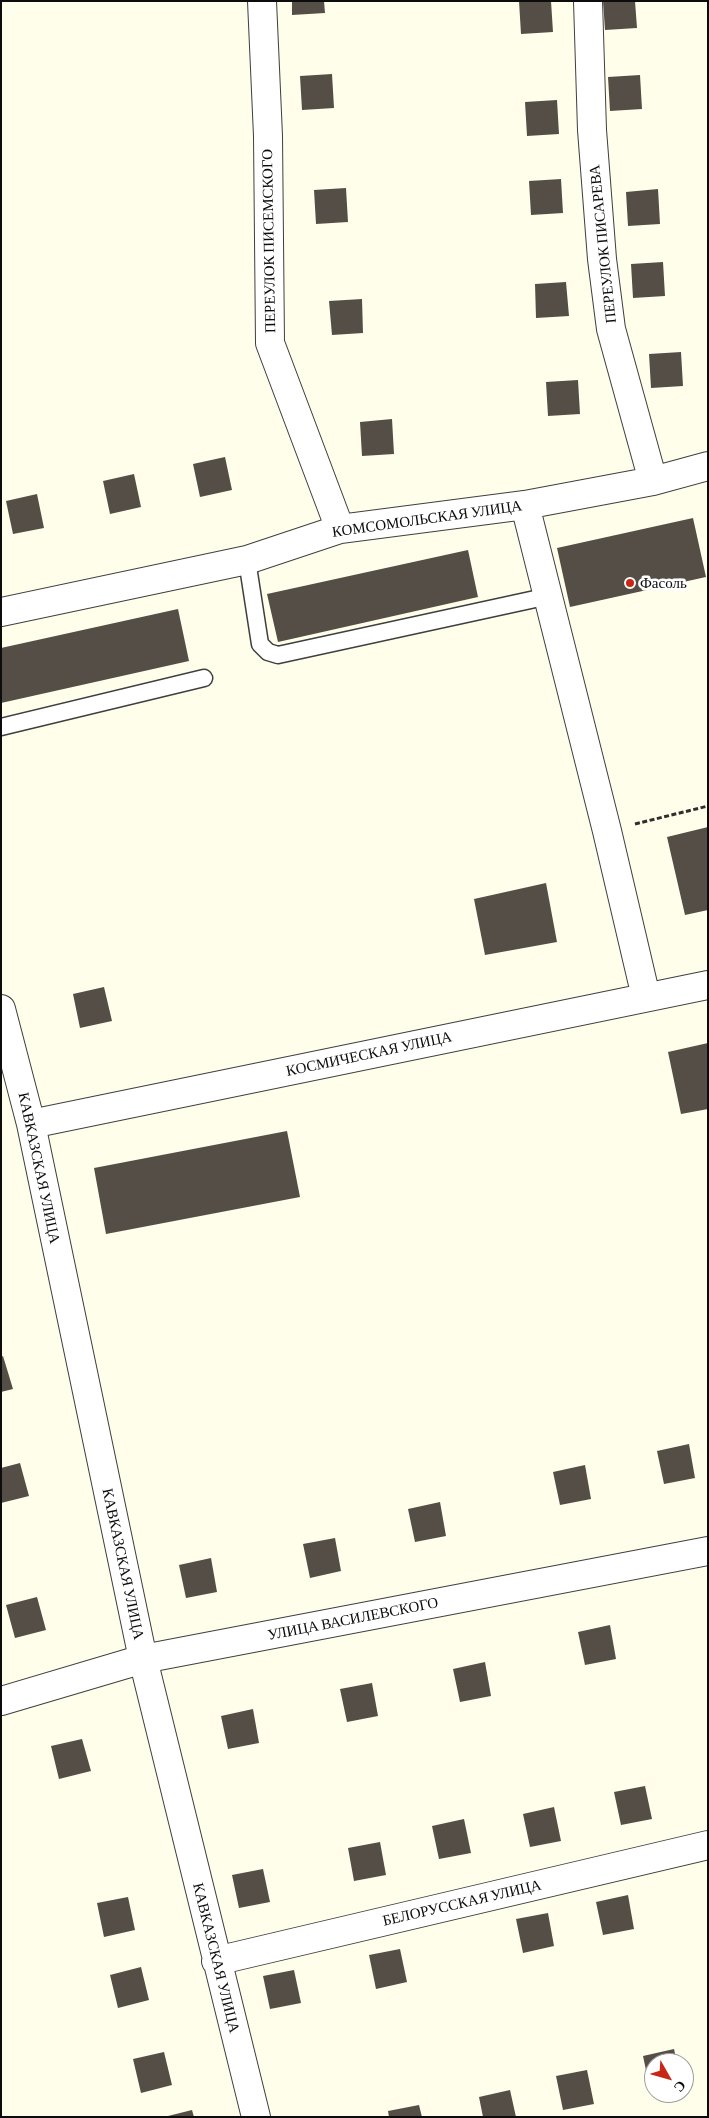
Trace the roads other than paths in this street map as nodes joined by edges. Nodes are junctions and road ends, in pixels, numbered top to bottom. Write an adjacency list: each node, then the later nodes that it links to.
1 (262, 1): 6 (street, ПЕРЕУЛОК ПИСЕМСКОГО)
2 (588, 1): 4 (street, ПЕРЕУЛОК ПИСАРЕВА)
3 (708, 466): 4 (street, КОМСОМОЛЬСКАЯ УЛИЦА)
4 (653, 481): 5 (street, КОМСОМОЛЬСКАЯ УЛИЦА)
5 (525, 505): 6 (street, КОМСОМОЛЬСКАЯ УЛИЦА); 8 (street)
6 (340, 528): 7 (street, КОМСОМОЛЬСКАЯ УЛИЦА)
7 (247, 560): 8 (lane); 9 (street, КОМСОМОЛЬСКАЯ УЛИЦА)
8 (549, 596): 13 (street)
9 (1, 612)
10 (204, 678): 11 (lane)
11 (1, 727)
12 (708, 985): 13 (street, КОСМИЧЕСКАЯ УЛИЦА)
13 (646, 997): 16 (street, КОСМИЧЕСКАЯ УЛИЦА)
14 (1, 1009): 15 (street, КАВКАЗСКАЯ УЛИЦА)
15 (10, 1075): 16 (street, КАВКАЗСКАЯ УЛИЦА)
16 (31, 1124): 18 (street, КАВКАЗСКАЯ УЛИЦА)
17 (708, 1551): 18 (street, УЛИЦА ВАСИЛЕВСКОГО)
18 (143, 1659): 19 (street, УЛИЦА ВАСИЛЕВСКОГО); 21 (street, КАВКАЗСКАЯ УЛИЦА)
19 (1, 1701)
20 (708, 1845): 21 (street, БЕЛОРУССКАЯ УЛИЦА)
21 (216, 1961): 22 (street, КАВКАЗСКАЯ УЛИЦА)
22 (256, 2117)

